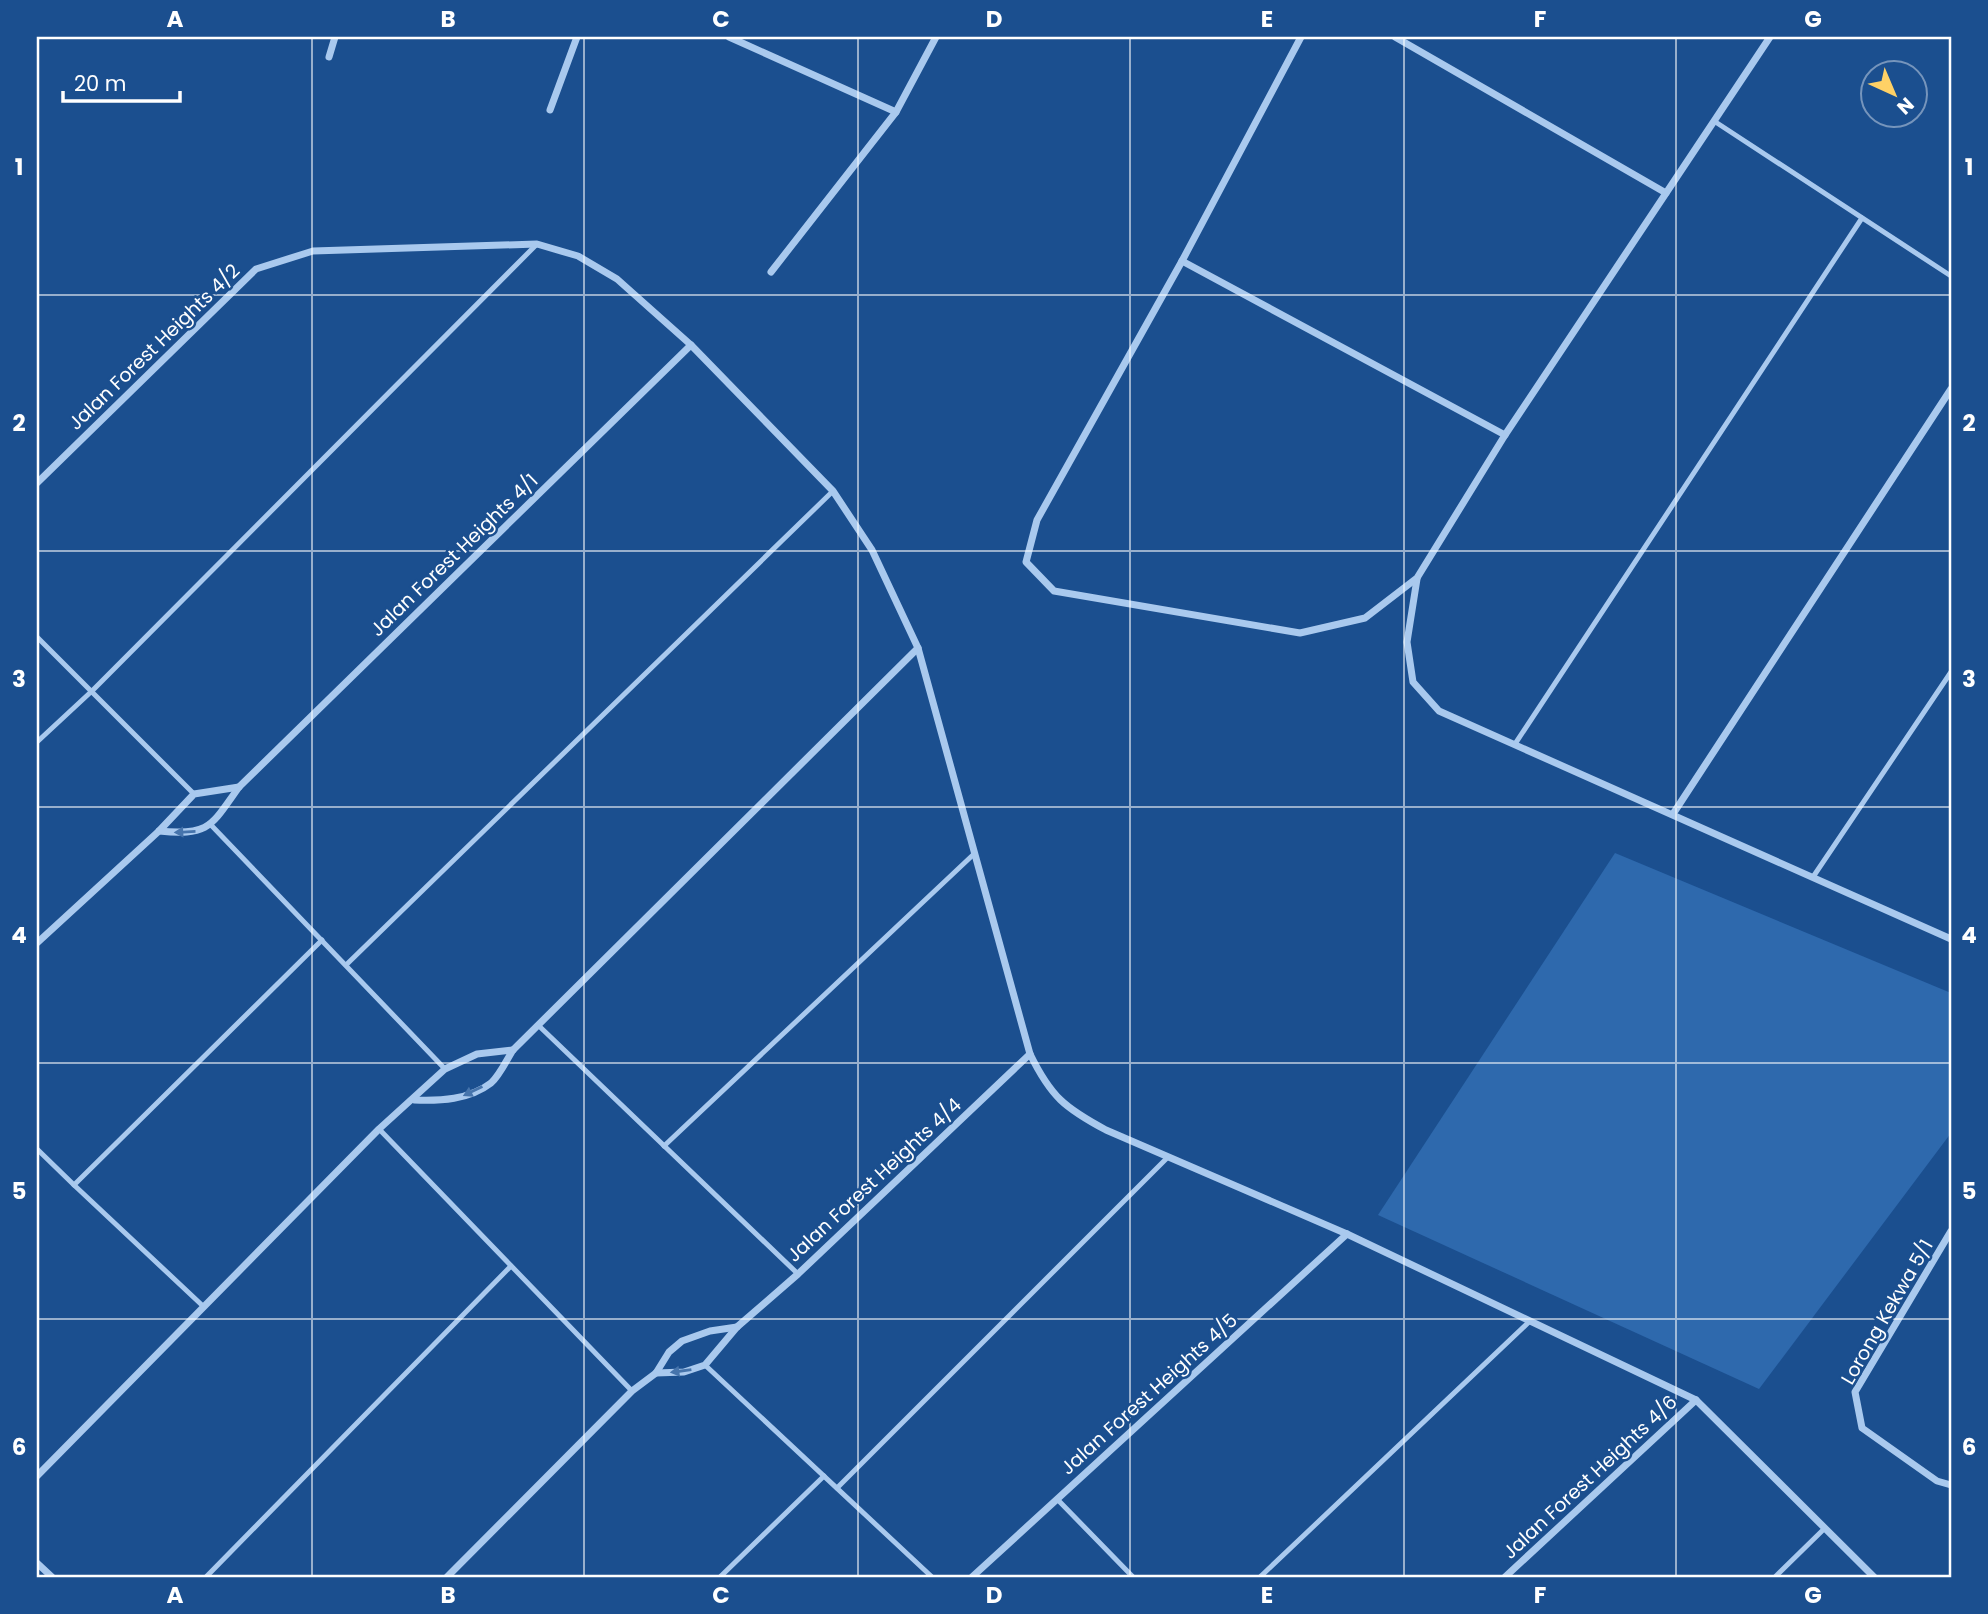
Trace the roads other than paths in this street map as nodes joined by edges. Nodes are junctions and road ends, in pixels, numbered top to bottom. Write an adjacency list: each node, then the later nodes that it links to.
1 (335, 37): 8 (street)
2 (577, 37): 9 (street)
3 (729, 37): 10 (street)
4 (936, 37): 10 (street)
5 (1301, 37): 15 (street)
6 (1395, 37): 12 (street)
7 (1770, 37): 11 (street)
8 (329, 57)
9 (550, 110)
10 (896, 112): 16 (street)
11 (1714, 121): 12 (street); 13 (lane)
12 (1666, 193): 20 (street)
13 (1862, 218): 17 (lane); 29 (lane)
14 (537, 244): 18 (street, Jalan Forest Heights 4/2); 21 (street, Jalan Forest Heights 4/2); 27 (lane)
15 (1182, 261): 20 (street); 23 (street)
16 (771, 272)
17 (1951, 276)
18 (691, 345): 22 (street, Jalan Forest Heights 4/2); 30 (street, Jalan Forest Heights 4/1)
19 (1951, 389): 32 (street)
20 (1505, 435): 23 (street)
21 (37, 484)
22 (833, 491): 25 (street, Jalan Forest Heights 4/2); 40 (lane)
23 (1417, 578): 29 (street)
24 (37, 637): 27 (lane)
25 (918, 648): 35 (street, Jalan Forest Heights 4/2); 41 (street)
26 (1951, 672): 36 (lane)
27 (93, 691): 28 (lane); 31 (lane)
28 (37, 742)
29 (1515, 744): 32 (street)
30 (239, 787): 31 (street); 33 (street, Jalan Forest Heights 4/1)
31 (194, 794): 34 (street)
32 (1673, 814): 36 (street)
33 (211, 825): 34 (street, one-way to 34); 38 (lane)
34 (159, 831): 39 (street)
35 (975, 853): 43 (street, Jalan Forest Heights 4/2); 47 (lane)
36 (1813, 877): 37 (street)
37 (1951, 939)
38 (322, 940): 40 (lane); 50 (lane)
39 (37, 943)
40 (346, 965): 44 (lane)
41 (538, 1025): 42 (street); 47 (lane)
42 (513, 1049): 44 (street); 45 (street, one-way to 45)
43 (1030, 1054): 49 (street, Jalan Forest Heights 4/2); 54 (street, Jalan Forest Heights 4/4)
44 (445, 1069): 45 (street)
45 (414, 1100): 46 (street)
46 (379, 1129): 53 (lane); 55 (street)
47 (664, 1146): 54 (lane)
48 (37, 1149): 50 (lane)
49 (1168, 1157): 52 (street, Jalan Forest Heights 4/2); 65 (lane)
50 (74, 1185): 55 (lane)
51 (1951, 1231): 64 (street, Lorong Kekwa 5/1)
52 (1347, 1234): 56 (street, Jalan Forest Heights 4/2); 66 (street, Jalan Forest Heights 4/5)
53 (511, 1266): 60 (lane); 70 (lane)
54 (798, 1274): 57 (street, Jalan Forest Heights 4/4)
55 (204, 1307): 62 (street)
56 (1530, 1321): 61 (street, Jalan Forest Heights 4/2); 76 (lane)
57 (737, 1327): 58 (street, Jalan Forest Heights 4/4); 59 (street)
58 (705, 1365): 59 (street, one-way to 59); 63 (lane)
59 (656, 1373): 60 (street)
60 (632, 1391): 71 (street)
61 (1696, 1400): 67 (street, Jalan Forest Heights 4/2); 77 (street, Jalan Forest Heights 4/6)
62 (37, 1476)
63 (824, 1476): 65 (lane); 72 (lane)
64 (1951, 1485)
65 (837, 1488): 73 (lane)
66 (1057, 1499): 74 (street, Jalan Forest Heights 4/5); 75 (lane)
67 (1825, 1528): 78 (lane); 79 (street, Jalan Forest Heights 4/2)
68 (37, 1563): 69 (street)
69 (52, 1577)
70 (206, 1577)
71 (447, 1577)
72 (720, 1577)
73 (933, 1577)
74 (972, 1577)
75 (1133, 1577)
76 (1260, 1577)
77 (1505, 1577)
78 (1775, 1577)
79 (1874, 1577)

